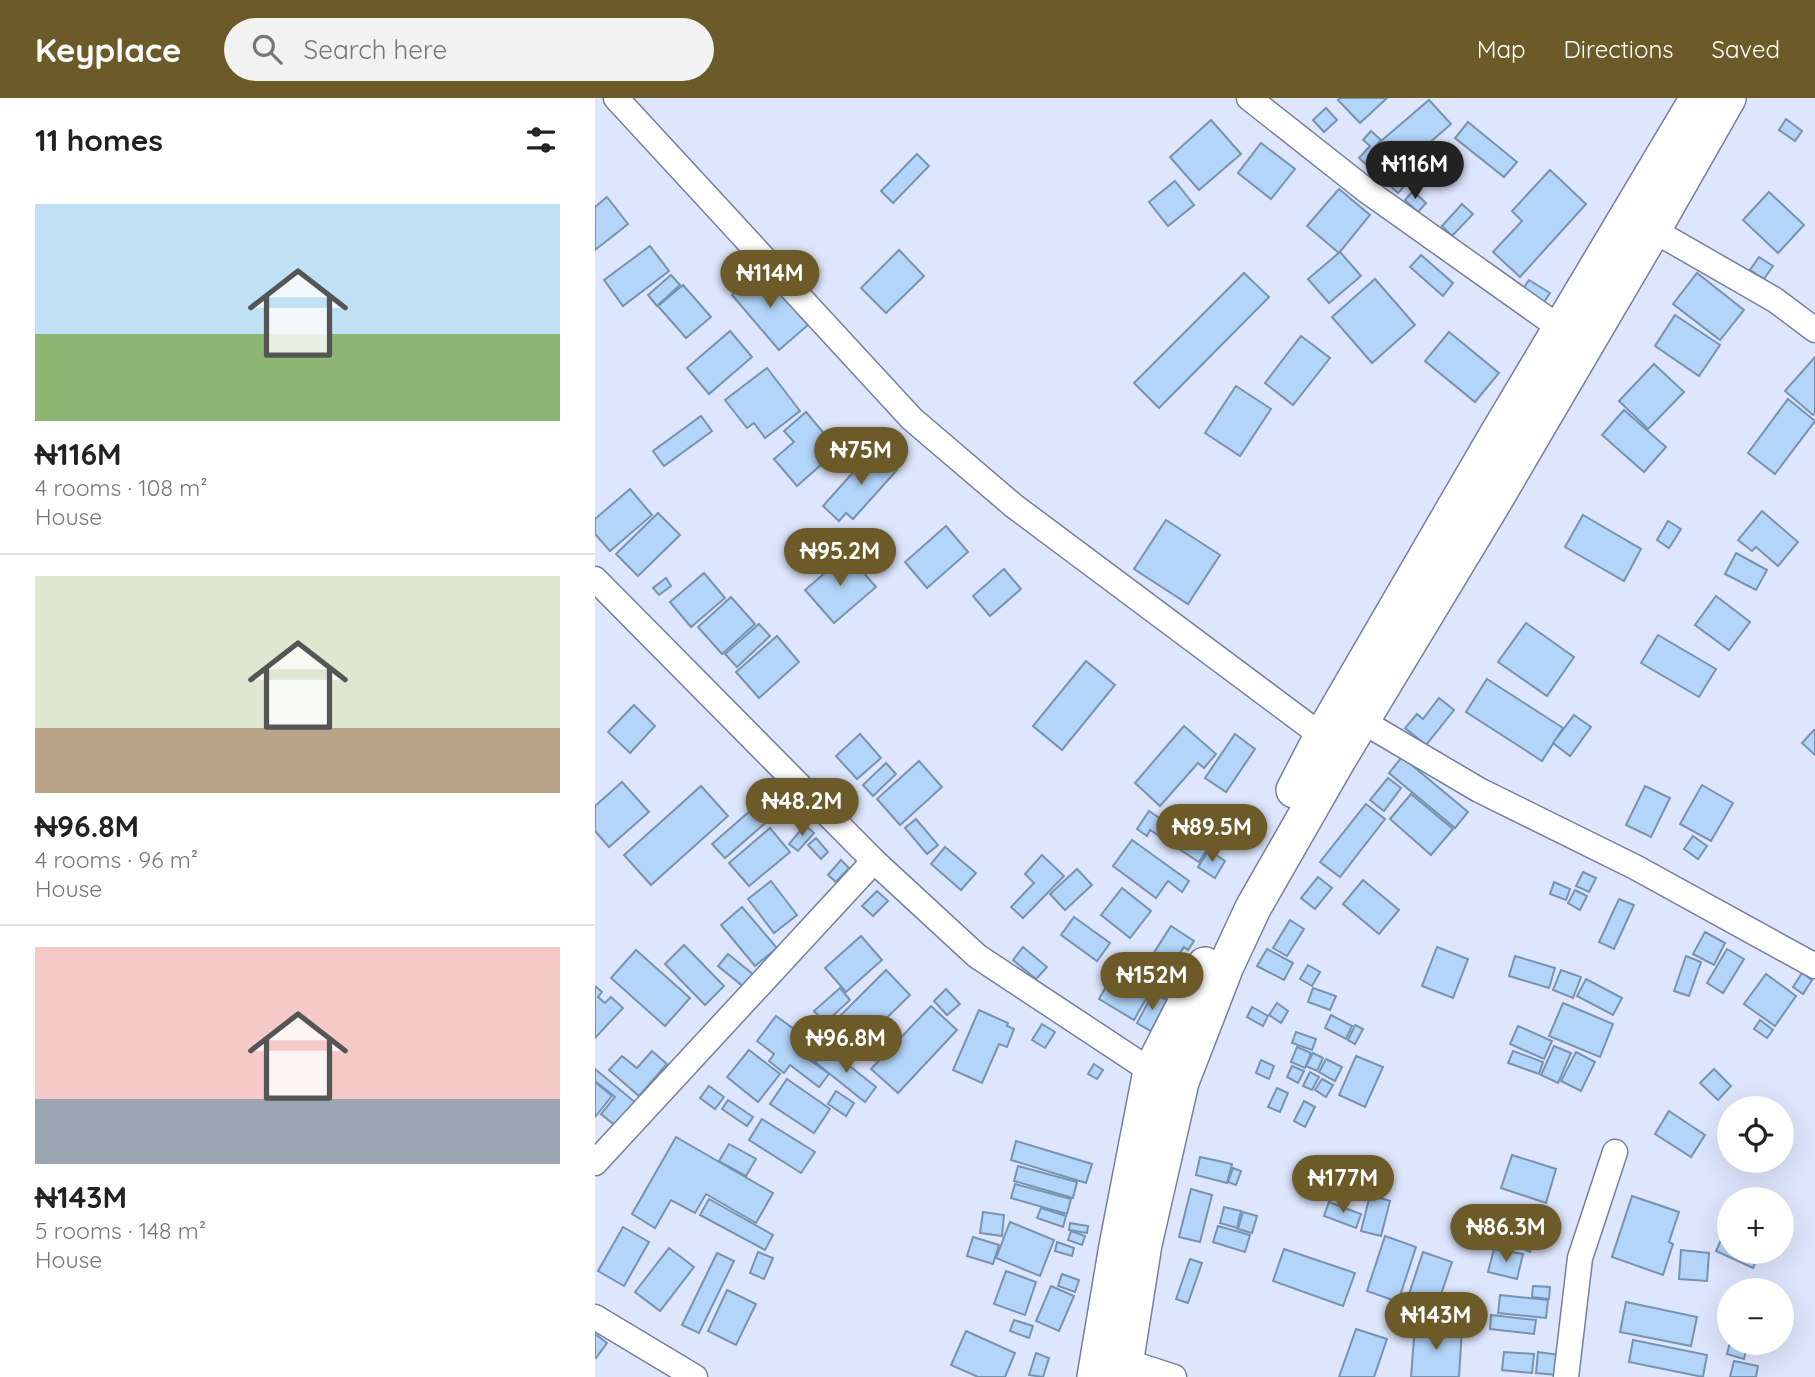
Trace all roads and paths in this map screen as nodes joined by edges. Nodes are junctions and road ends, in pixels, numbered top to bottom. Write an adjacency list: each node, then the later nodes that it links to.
1 (616, 98): 10 (street)
2 (1249, 98): 6 (street)
3 (1698, 98): 6 (street)
4 (1728, 98): 5 (street)
5 (1653, 230): 7 (street); 9 (street)
6 (1560, 328): 10 (street)
7 (1815, 330)
8 (595, 579): 11 (street)
9 (1362, 721): 12 (street); 13 (street)
10 (1322, 736): 13 (street)
11 (874, 861): 13 (street); 15 (street)
12 (1815, 966)
13 (1166, 1077): 17 (street); 19 (street)
14 (1615, 1152): 21 (street)
15 (595, 1163)
16 (595, 1317): 18 (street)
17 (1124, 1369): 20 (street)
18 (695, 1377)
19 (1095, 1377)
20 (1174, 1377)
21 (1566, 1377)

